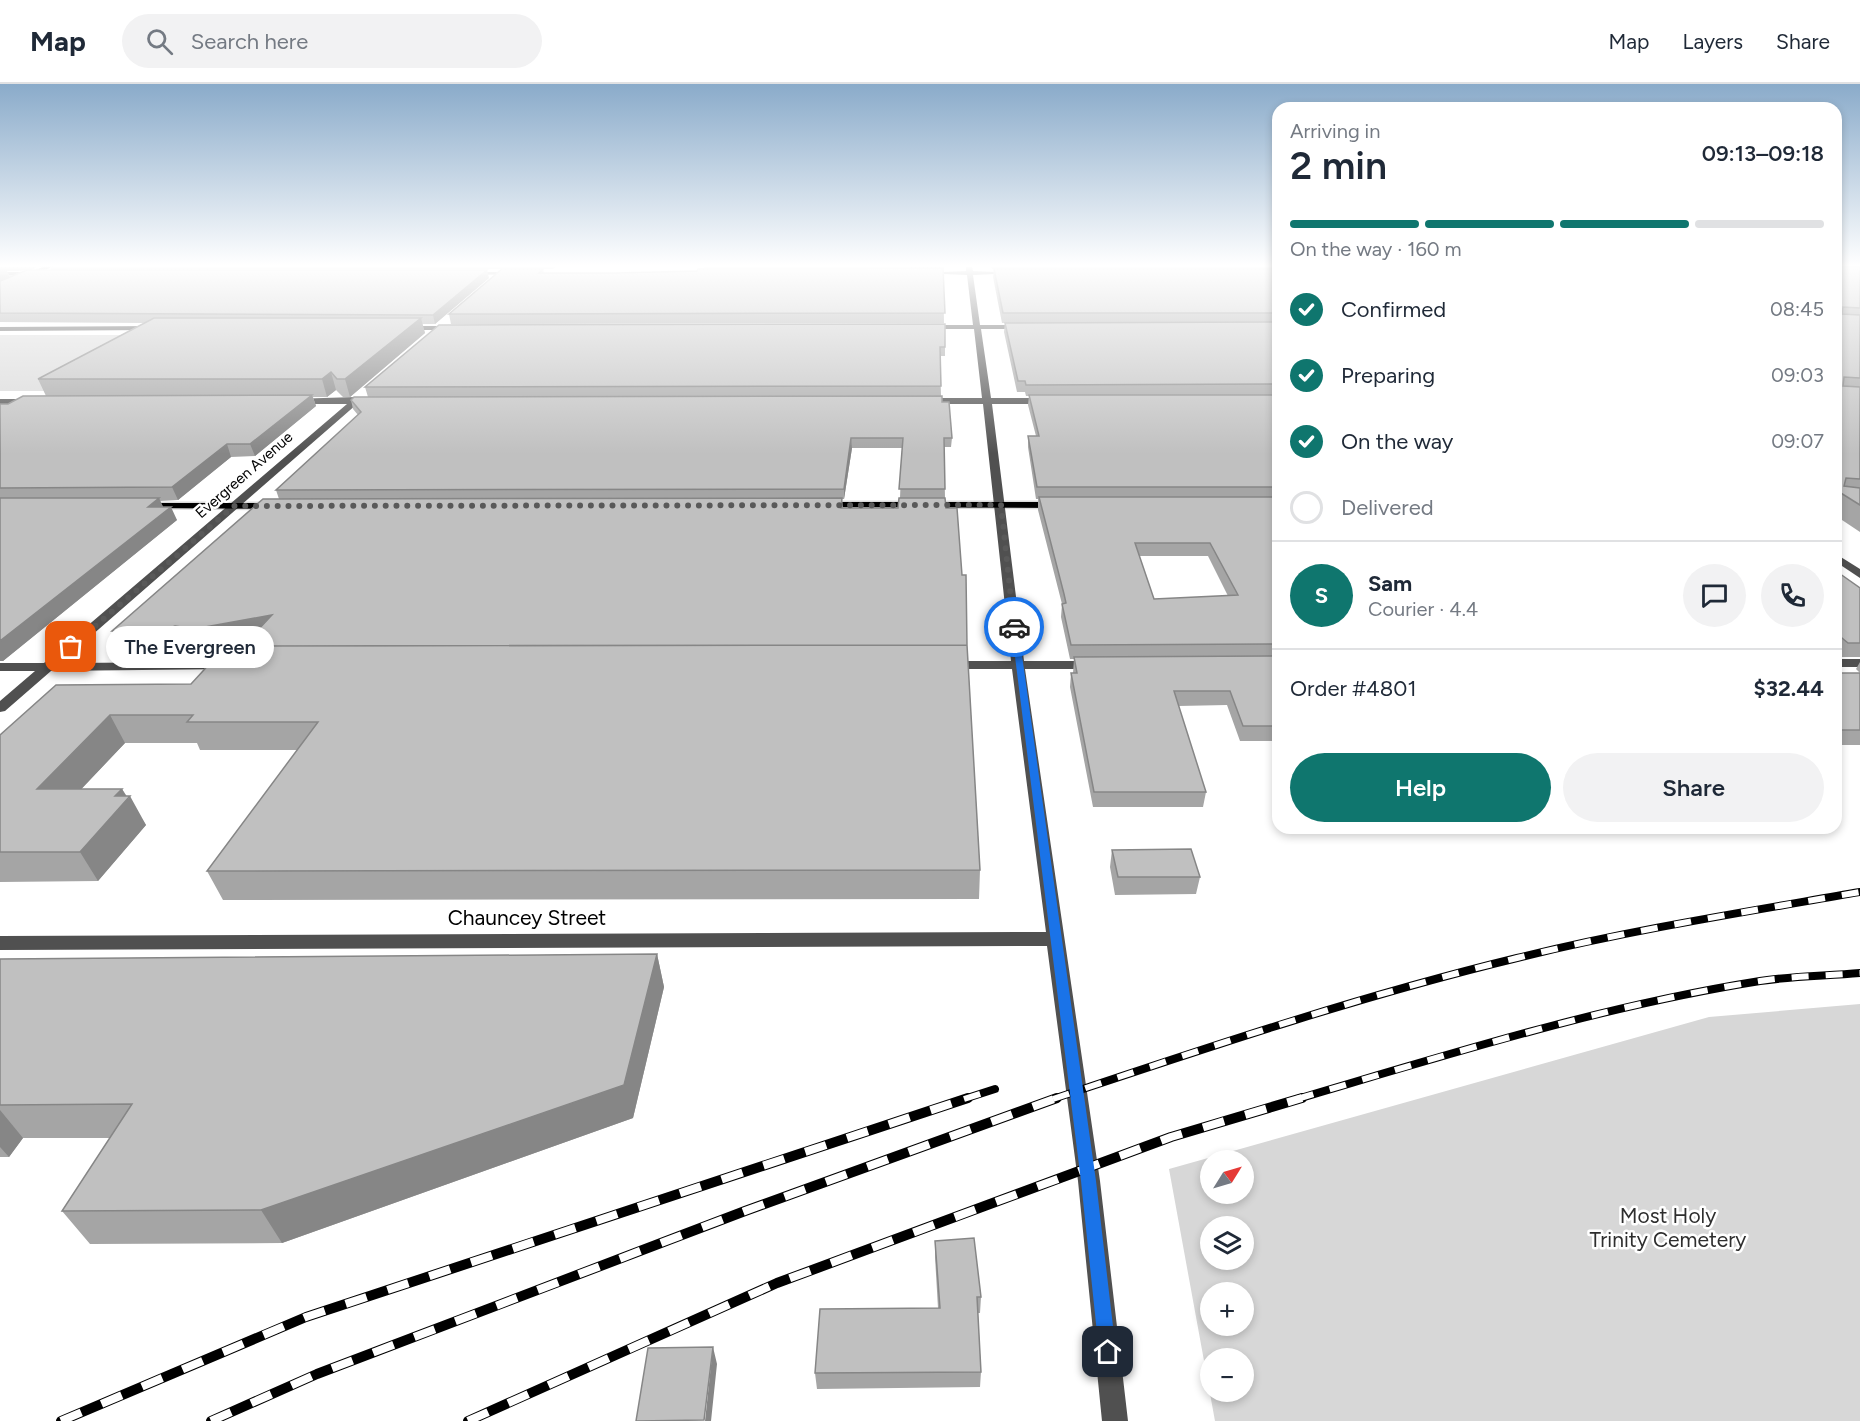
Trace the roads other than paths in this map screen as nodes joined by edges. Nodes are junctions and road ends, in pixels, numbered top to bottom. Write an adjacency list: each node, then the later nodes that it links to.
1 (437, 329): 3 (street)
2 (976, 329): 10 (street)
3 (425, 340)
4 (364, 393): 7 (street, Evergreen Avenue)
5 (1058, 400): 10 (street)
6 (284, 401): 7 (street)
7 (354, 401): 8 (street); 17 (street, Evergreen Avenue)
8 (379, 401)
9 (915, 401): 10 (street)
10 (986, 401): 15 (street)
11 (0, 402): 12 (street)
12 (35, 402)
13 (1077, 504): 15 (main road)
14 (804, 505): 15 (main road)
15 (1001, 505): 24 (street)
16 (132, 506): 17 (main road)
17 (234, 506): 18 (main road); 28 (street, Evergreen Avenue)
18 (288, 506)
19 (1842, 561): 20 (street)
20 (1860, 574)
21 (1842, 663): 22 (street)
22 (1860, 663)
23 (932, 665): 24 (street)
24 (1018, 665): 25 (street); 30 (street)
25 (1102, 665)
26 (240, 666): 28 (street)
27 (0, 667): 28 (street)
28 (48, 667): 29 (street, Evergreen Avenue)
29 (0, 708)
30 (1055, 939): 31 (street, Chauncey Street); 32 (street)
31 (0, 944)
32 (1115, 1421)

